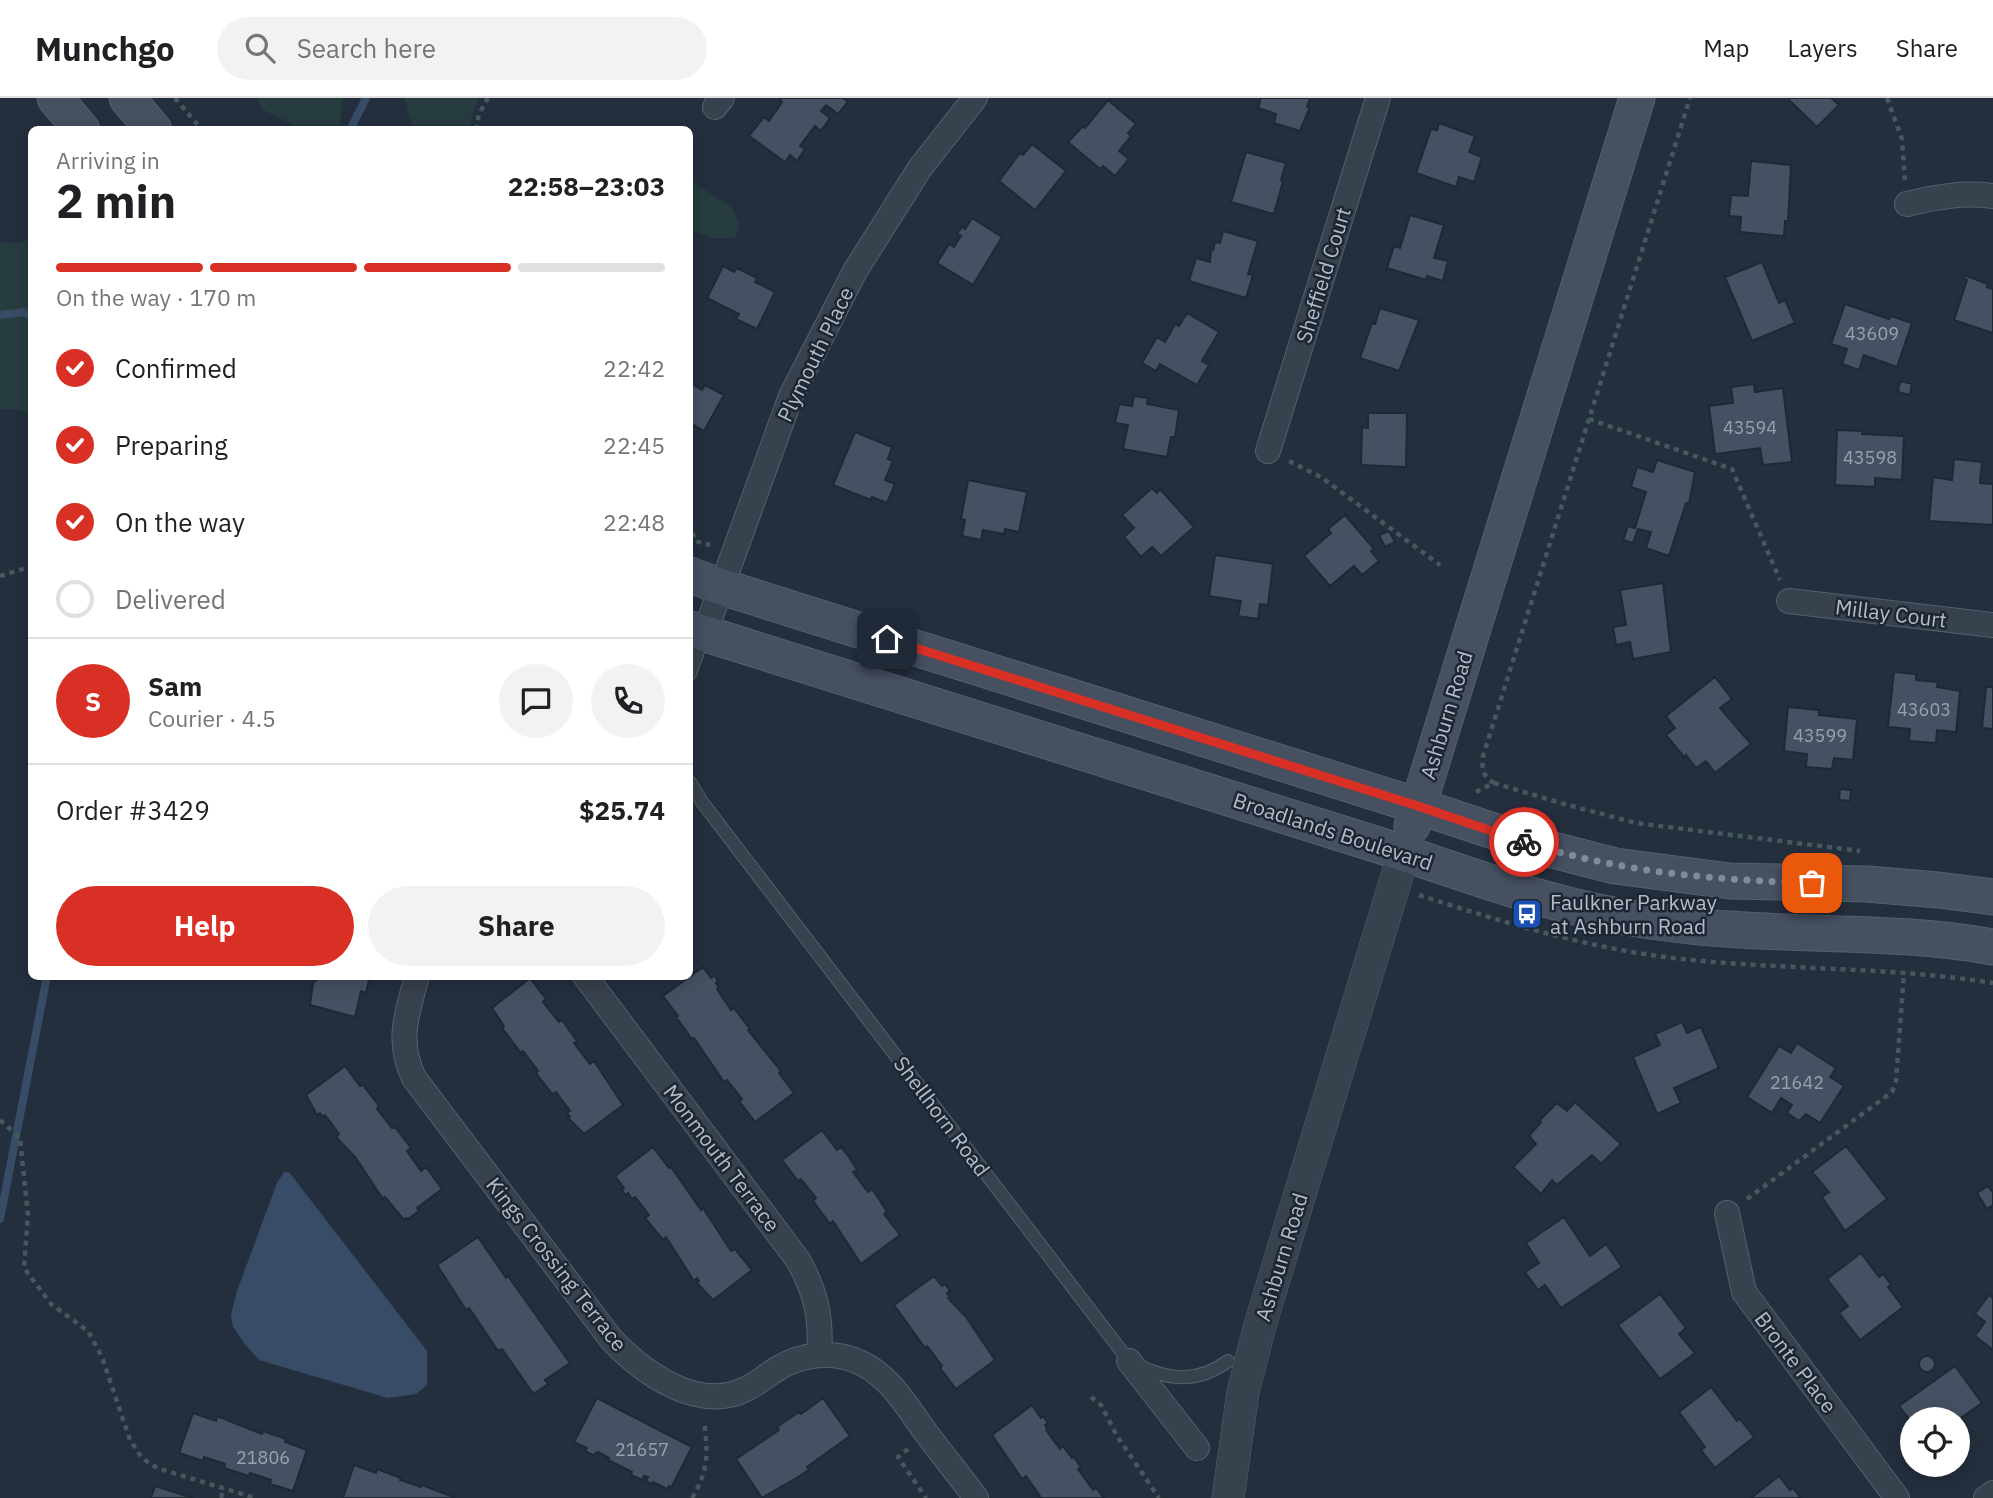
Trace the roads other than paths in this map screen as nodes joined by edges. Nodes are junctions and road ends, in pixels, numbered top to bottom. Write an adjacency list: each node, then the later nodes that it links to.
1 (55, 98): 6 (main road)
2 (127, 98): 7 (main road)
3 (975, 98): 12 (street, Plymouth Place)
4 (1378, 98): 10 (street, Sheffield Court)
5 (1637, 98): 18 (main road, Ashburn Road)
6 (79, 126)
7 (151, 126)
8 (1993, 196): 9 (street)
9 (1908, 204)
10 (1268, 451)
11 (693, 576): 12 (main road)
12 (722, 587): 15 (street, Plymouth Place); 18 (main road)
13 (1789, 601): 14 (street, Millay Court)
14 (1993, 625)
15 (697, 632): 16 (lane); 19 (main road, Broadlands Boulevard)
16 (693, 656)
17 (693, 786): 26 (lane, Shellhorn Road)
18 (1418, 806): 19 (main road, Ashburn Road); 20 (main road)
19 (1404, 853): 21 (main road, Broadlands Boulevard); 31 (street, Ashburn Road)
20 (1993, 897)
21 (1993, 947)
22 (416, 980): 25 (street, Kings Crossing Terrace)
23 (589, 980): 25 (street, Monmouth Terrace)
24 (1727, 1213): 32 (street, Bronte Place)
25 (819, 1355): 30 (street, Kings Crossing Terrace)
26 (1129, 1361): 27 (lane); 28 (street, Shellhorn Road)
27 (1228, 1361)
28 (1197, 1448)
29 (1993, 1493): 33 (street)
30 (976, 1498)
31 (1229, 1498)
32 (1897, 1498)
33 (1986, 1498)

